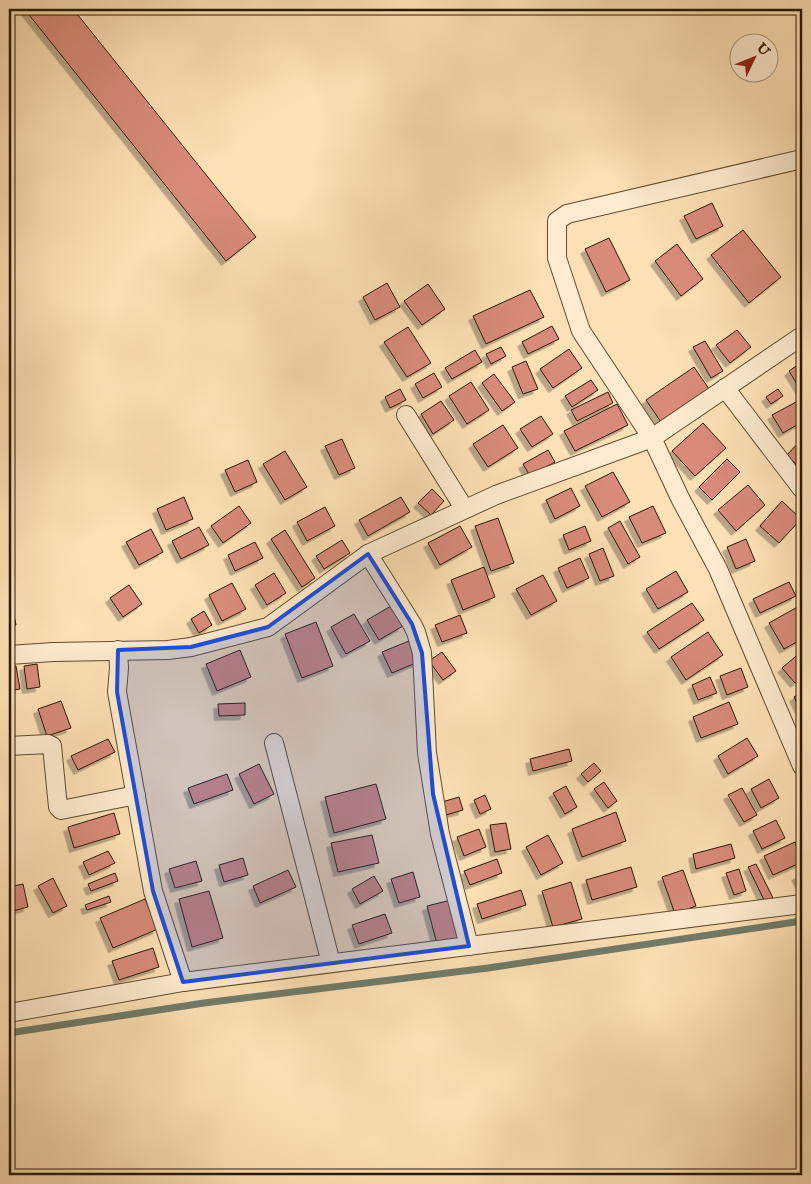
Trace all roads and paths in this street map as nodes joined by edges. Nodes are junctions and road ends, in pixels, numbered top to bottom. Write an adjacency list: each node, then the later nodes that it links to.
1 (802, 159): 5 (street)
2 (802, 336): 3 (street)
3 (725, 388): 5 (street); 6 (street)
4 (406, 415): 7 (street)
5 (652, 438): 7 (street); 13 (street)
6 (802, 489)
7 (464, 508): 8 (street)
8 (368, 554): 9 (street); 16 (street)
9 (118, 650): 10 (street); 14 (street)
10 (9, 655)
11 (274, 743): 17 (street)
12 (9, 746): 14 (street)
13 (802, 766)
14 (136, 795): 18 (street)
15 (802, 904): 16 (street)
16 (469, 946): 17 (street)
17 (331, 962): 18 (street)
18 (183, 982): 19 (street)
19 (9, 1013)

